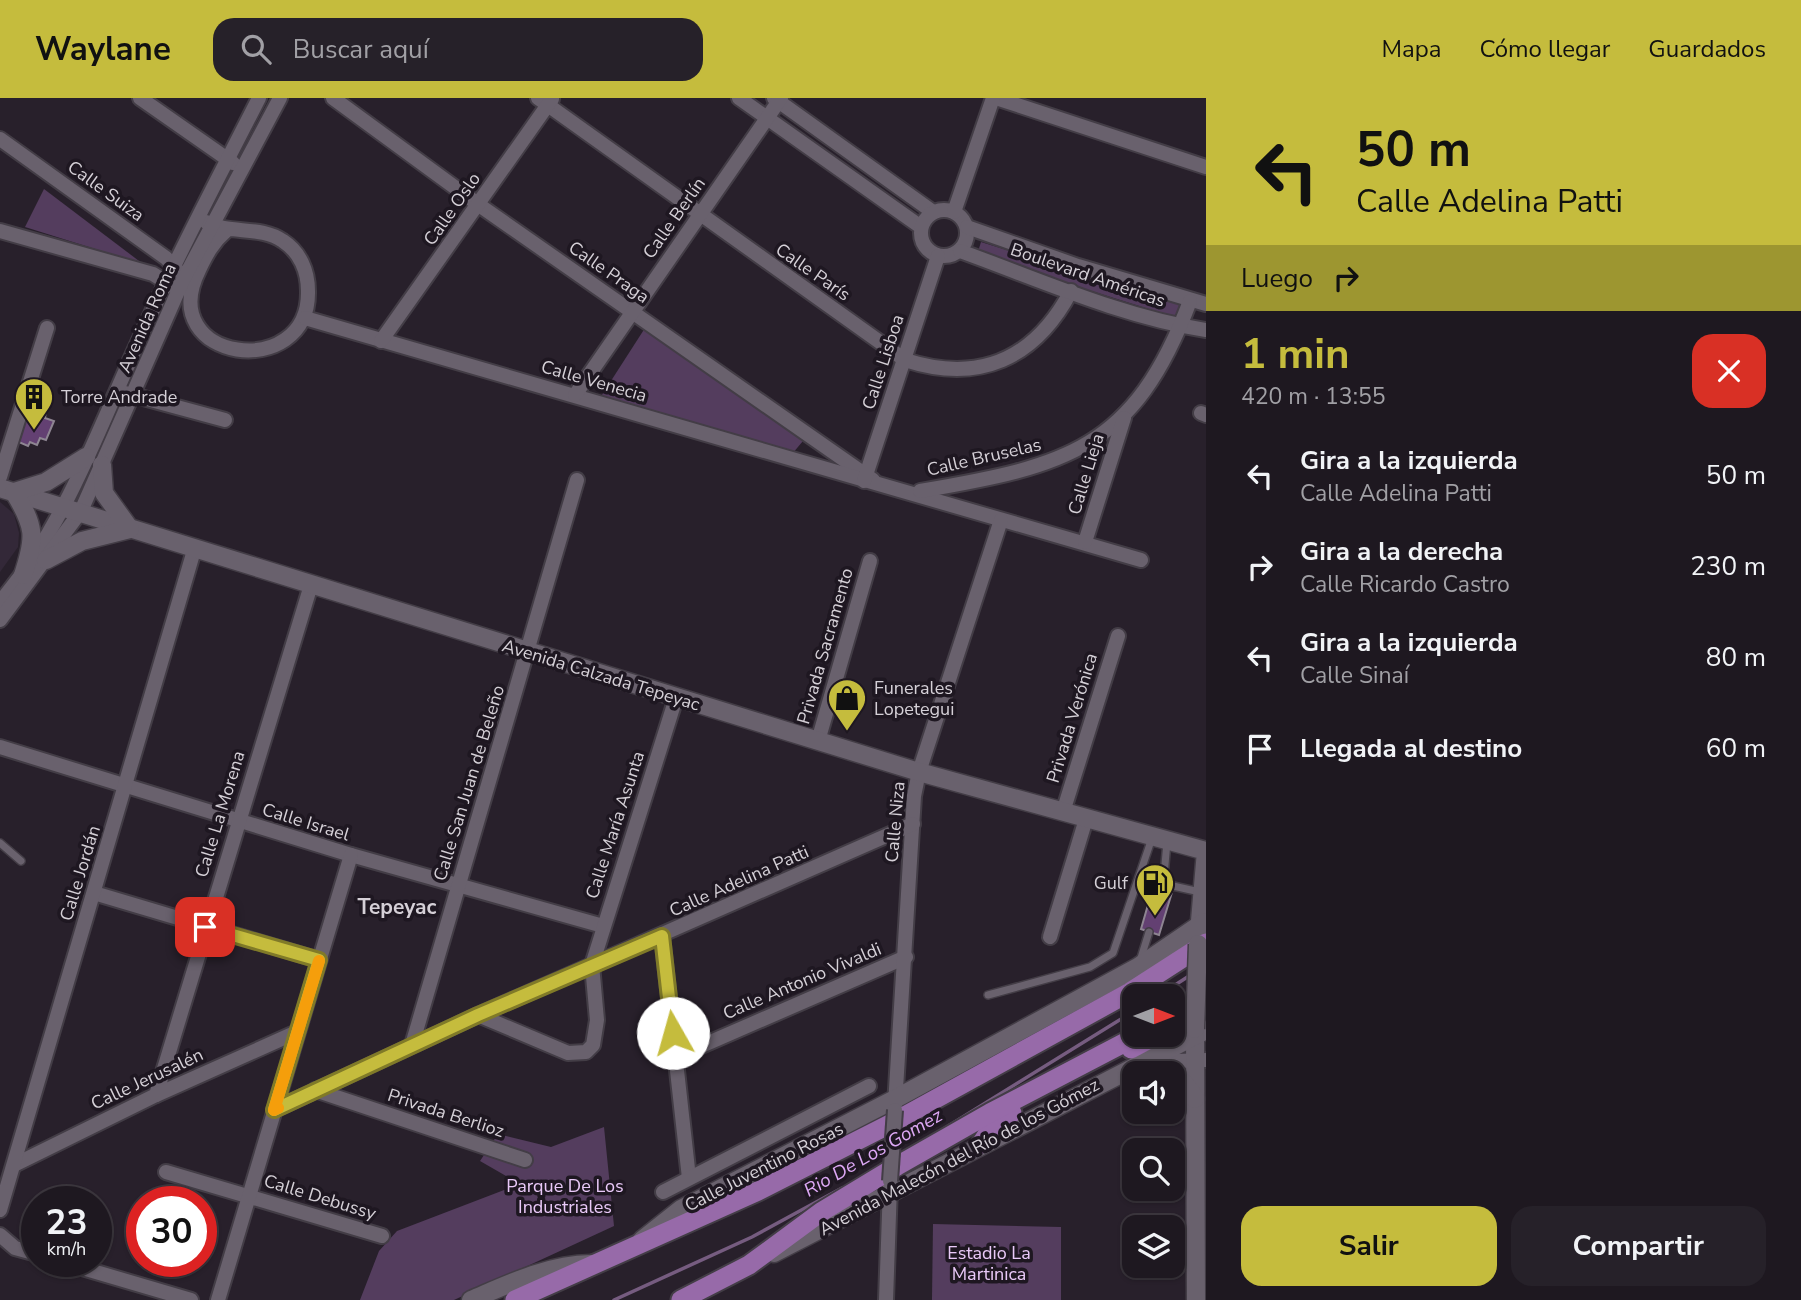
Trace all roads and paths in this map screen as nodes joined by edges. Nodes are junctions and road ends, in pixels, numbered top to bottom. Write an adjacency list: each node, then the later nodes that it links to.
1 (140, 98): 11 (street)
2 (259, 98): 11 (street, Avenida Roma)
3 (280, 98): 13 (street, Avenida Roma)
4 (333, 98): 14 (street, Calle Praga)
5 (739, 98): 9 (street)
6 (995, 98): 12 (street); 16 (street)
7 (778, 99): 9 (street, Calle Berlín); 15 (street)
8 (546, 100): 14 (street, Calle Oslo); 17 (street, Calle París)
9 (768, 118): 17 (street, Calle Berlín); 19 (street)
10 (0, 139): 25 (street, Calle Suiza)
11 (228, 159): 13 (street); 18 (street, Avenida Roma)
12 (1206, 167)
13 (242, 169): 18 (street, Avenida Roma)
14 (479, 205): 31 (street, Calle Praga); 36 (street, Calle Oslo)
15 (933, 212): 16 (street); 19 (street)
16 (954, 212): 20 (street)
17 (698, 215): 31 (street, Calle Berlín); 37 (street, Calle París)
18 (205, 222): 22 (street); 25 (street, Avenida Roma); 27 (street, Avenida Roma)
19 (921, 227): 24 (street)
20 (967, 228): 23 (street); 29 (street, Boulevard Américas)
21 (0, 231): 26 (street)
22 (226, 231): 27 (street); 32 (street)
23 (960, 251): 24 (street); 28 (street, Boulevard Américas)
24 (938, 256): 37 (street, Calle Lisboa)
25 (174, 264): 26 (street, Avenida Roma); 27 (street, Calle Suiza)
26 (166, 281): 27 (street); 38 (street, Avenida Roma)
27 (184, 288): 32 (street); 40 (street, Avenida Roma)
28 (1071, 291): 33 (street, Boulevard Américas); 37 (street, Calle París)
29 (1190, 301): 30 (street, Boulevard Américas); 33 (street, Calle Bruselas)
30 (1206, 304)
31 (632, 312): 39 (street, Calle Berlín); 45 (street, Calle Praga)
32 (304, 318): 36 (street, Calle Venecia)
33 (1180, 326): 35 (street, Boulevard Américas); 41 (street, Calle Bruselas)
34 (47, 328): 44 (street)
35 (1206, 330)
36 (381, 341): 39 (street, Calle Venecia)
37 (905, 360): 45 (street, Calle Lisboa)
38 (116, 390): 40 (street); 43 (street, Avenida Roma)
39 (575, 395): 45 (street, Calle Venecia)
40 (134, 396): 42 (street); 43 (street, Avenida Roma)
41 (1124, 418): 48 (street, Calle Bruselas); 52 (street, Calle Lieja)
42 (225, 420)
43 (94, 461): 47 (street); 49 (street, Avenida Roma); 51 (street)
44 (0, 477)
45 (868, 478): 48 (street, Calle Venecia)
46 (577, 480): 62 (street, Calle San Juan de Beleño)
47 (7, 490): 49 (street, Avenida Calzada Tepeyac); 57 (street)
48 (916, 492): 50 (street, Calle Venecia)
49 (73, 509): 51 (street, Avenida Calzada Tepeyac); 55 (street, Avenida Roma); 57 (street, Avenida Roma)
50 (1001, 520): 52 (street, Calle Venecia); 66 (street, Calle Niza)
51 (130, 529): 53 (street, Avenida Calzada Tepeyac); 55 (street)
52 (1085, 542): 54 (street, Calle Venecia)
53 (195, 547): 58 (street, Avenida Calzada Tepeyac); 67 (street, Calle Jordán)
54 (1142, 559)
55 (46, 560): 60 (street, Avenida Roma)
56 (870, 561): 64 (street, Privada Sacramento)
57 (23, 575): 59 (street, Avenida Roma)
58 (311, 584): 62 (street, Avenida Calzada Tepeyac); 70 (street, Calle La Morena)
59 (0, 602)
60 (0, 620)
61 (1118, 636): 68 (street, Privada Verónica)
62 (528, 652): 63 (street, Avenida Calzada Tepeyac); 77 (street, Calle San Juan de Beleño)
63 (676, 698): 64 (street, Avenida Calzada Tepeyac); 80 (street, Calle María Asunta)
64 (818, 741): 66 (street, Avenida Calzada Tepeyac)
65 (0, 747): 67 (street, Calle Israel)
66 (919, 772): 68 (street, Avenida Calzada Tepeyac); 71 (street, Calle Niza)
67 (127, 786): 70 (street, Calle Israel); 78 (street, Calle Jordán)
68 (1063, 812): 69 (street, Avenida Calzada Tepeyac)
69 (1086, 819): 72 (street, Avenida Calzada Tepeyac); 85 (street)
70 (237, 821): 75 (street, Calle Israel); 81 (street, Calle La Morena)
71 (913, 824): 84 (street, Calle Adelina Patti); 86 (street, Calle Niza)
72 (1160, 839): 74 (street, Avenida Calzada Tepeyac); 79 (lane); 90 (lane)
73 (0, 843): 76 (lane)
74 (1206, 850): 79 (street)
75 (351, 855): 77 (street, Calle Israel); 87 (street)
76 (21, 861)
77 (459, 885): 80 (street, Calle Israel); 98 (street, Calle San Juan de Beleño)
78 (94, 892): 81 (street); 113 (street, Calle Jordán)
79 (1201, 892): 83 (street)
80 (603, 926): 88 (street, Calle María Asunta)
81 (205, 927): 87 (street); 107 (street, Calle La Morena)
82 (1149, 932): 89 (lane)
83 (1202, 933): 89 (street); 95 (street, bridge); 122 (main road)
84 (662, 936): 88 (street, Calle Adelina Patti); 100 (street)
85 (1050, 937)
86 (905, 957): 100 (street, Calle Antonio Vivaldi); 109 (street, Calle Niza)
87 (319, 960): 96 (street)
88 (592, 965): 93 (street, Calle Adelina Patti); 93 (street)
89 (1138, 967): 109 (street)
90 (988, 995)
91 (1206, 1001): 92 (main road); 94 (main road)
92 (1185, 1012)
93 (478, 1015): 98 (street, Calle Adelina Patti)
94 (1185, 1017)
95 (1199, 1031): 101 (street, Avenida Malecón del Río de los Gómez); 102 (street)
96 (298, 1032): 107 (street, Calle Jerusalén); 110 (street)
97 (1122, 1044): 125 (main road, Avenida Malecón del Río de los Gómez)
98 (412, 1045): 106 (street, Calle Adelina Patti)
99 (1134, 1047): 111 (main road)
100 (676, 1057): 115 (street)
101 (1144, 1061)
102 (1200, 1061): 108 (street)
103 (1122, 1072): 111 (street, Avenida Malecón del Río de los Gómez)
104 (1185, 1083): 108 (street)
105 (869, 1086): 115 (street, Calle Juventino Rosas)
106 (316, 1090): 110 (street, Calle Adelina Patti); 112 (street, Privada Berlioz)
107 (156, 1095): 113 (street, Calle Jerusalén)
108 (1195, 1099): 133 (street)
109 (895, 1105): 116 (street, Calle Niza, bridge); 122 (street, Calle Juventino Rosas)
110 (274, 1110): 118 (street)
111 (981, 1144): 116 (street, Avenida Malecón del Río de los Gómez)
112 (525, 1160)
113 (14, 1165): 119 (street, Calle Jordán)
114 (166, 1172): 118 (street, Calle Debussy)
115 (690, 1178): 117 (street, Calle Juventino Rosas)
116 (890, 1187): 125 (street, Avenida Malecón del Río de los Gómez); 132 (street, Calle Niza)
117 (663, 1192)
118 (247, 1195): 121 (street, Calle Debussy); 128 (street)
119 (0, 1210)
120 (0, 1235): 123 (street)
121 (382, 1236)
122 (639, 1243): 124 (main road)
123 (21, 1250)
124 (591, 1264): 129 (street); 130 (main road)
125 (749, 1265): 131 (main road, Avenida Malecón del Río de los Gómez)
126 (112, 1277): 127 (street)
127 (191, 1300)
128 (218, 1300)
129 (471, 1300)
130 (515, 1300)
131 (681, 1300)
132 (886, 1300)
133 (1196, 1300)

